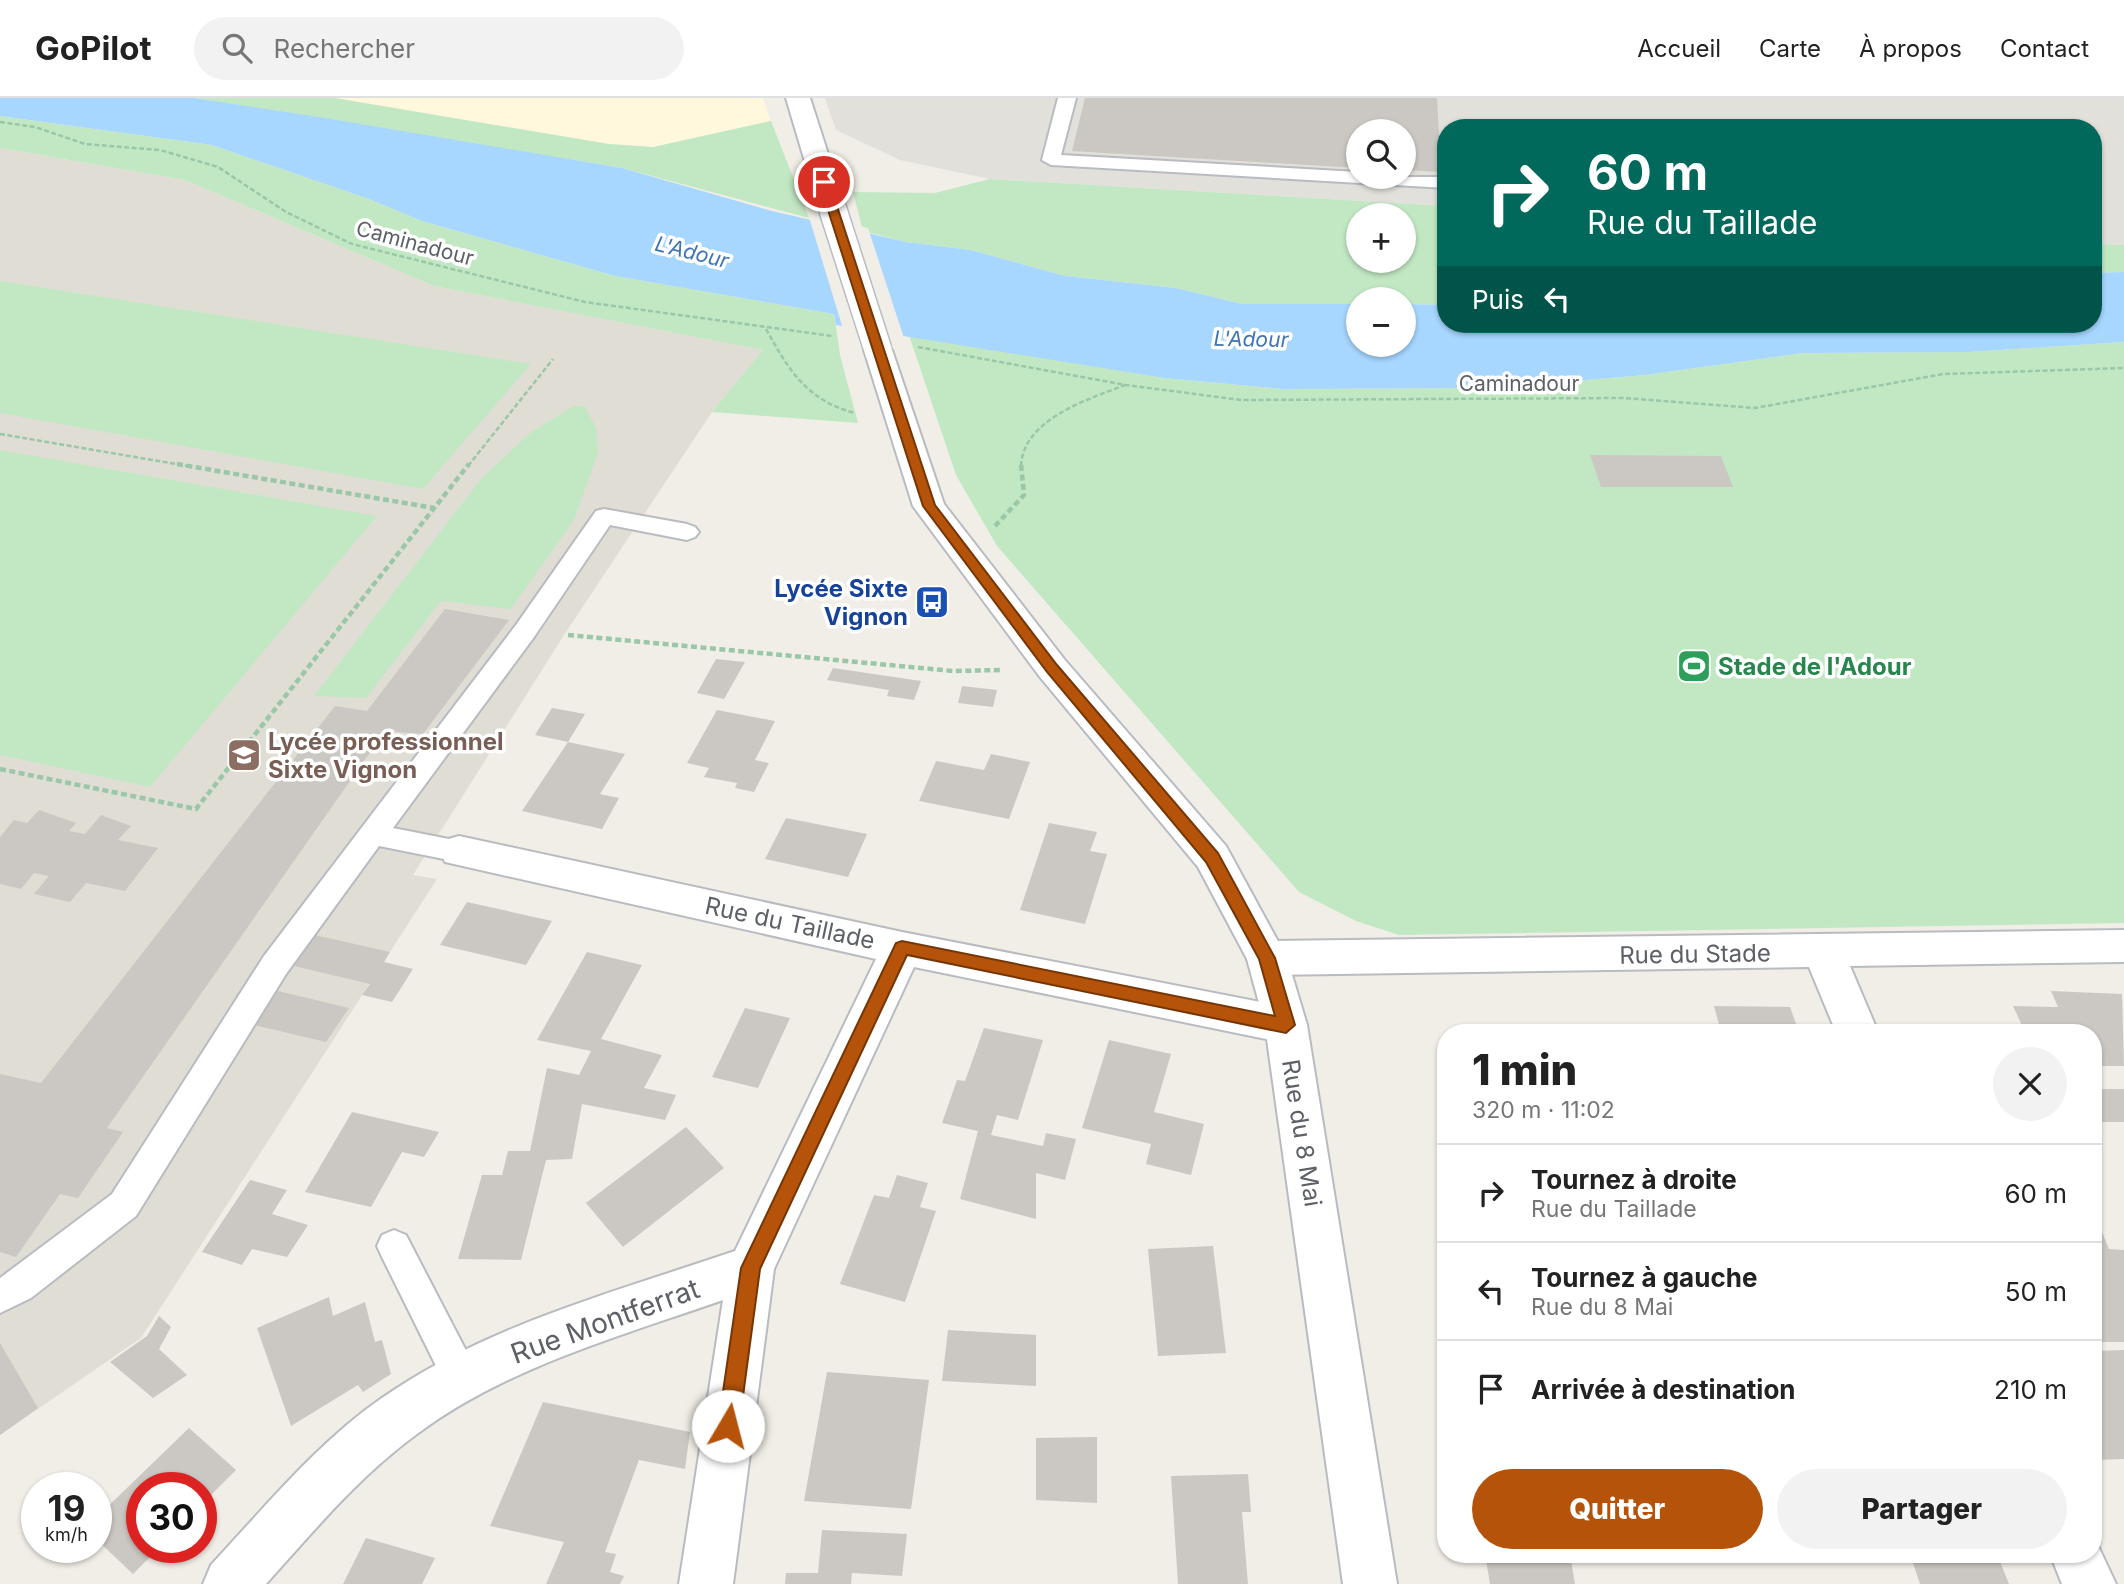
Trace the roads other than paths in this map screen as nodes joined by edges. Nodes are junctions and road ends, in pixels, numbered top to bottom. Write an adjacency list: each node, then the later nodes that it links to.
1 (798, 98): 10 (street, Rue du 8 Mai, bridge)
2 (1067, 98): 3 (lane)
3 (1437, 182)
4 (687, 532): 5 (lane)
5 (375, 835): 6 (lane); 15 (lane)
6 (458, 850): 8 (street, Rue du Taillade)
7 (2124, 946): 9 (street, Rue du Stade)
8 (902, 948): 12 (street, Rue du Taillade); 14 (street)
9 (1823, 952): 10 (street, Rue du Stade); 11 (street)
10 (1267, 958): 12 (street, Rue du 8 Mai)
11 (1854, 1024)
12 (1286, 1025): 20 (street, Rue du 8 Mai)
13 (394, 1246): 16 (lane)
14 (751, 1268): 16 (street, Rue Montferrat); 19 (street)
15 (0, 1297)
16 (461, 1378): 18 (street, Rue Montferrat)
17 (2081, 1563): 21 (street)
18 (230, 1584)
19 (706, 1584)
20 (1370, 1584)
21 (2089, 1584)

